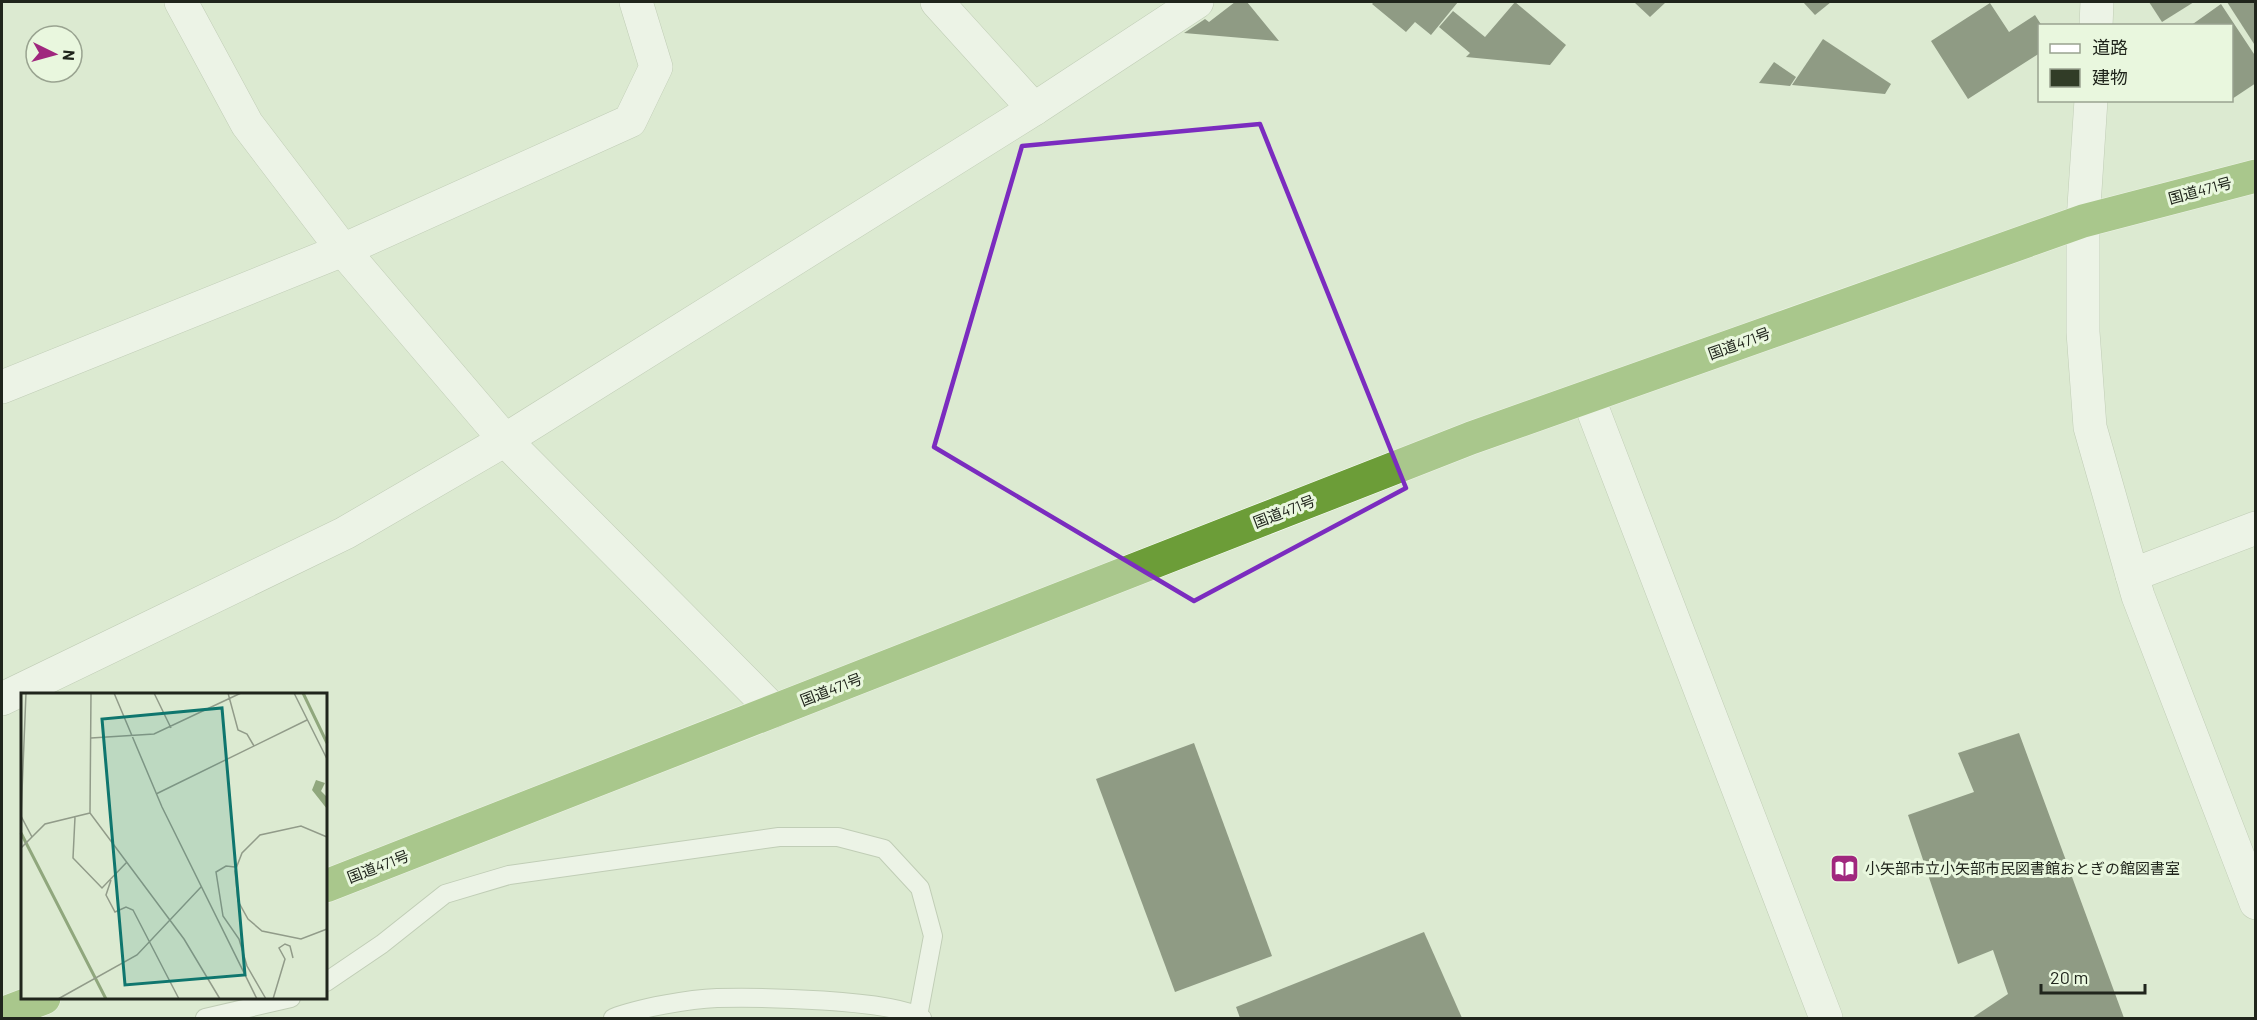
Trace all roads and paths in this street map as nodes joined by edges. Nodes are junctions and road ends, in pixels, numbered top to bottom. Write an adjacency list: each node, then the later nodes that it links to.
1 (181, 2): 11 (street)
2 (636, 2): 11 (street)
3 (937, 2): 8 (street)
4 (1197, 2): 8 (street)
5 (2097, 2): 6 (street)
6 (2096, 24)
7 (2091, 102): 10 (street)
8 (1034, 109): 14 (street)
9 (2256, 176): 10 (highway, 国道471号)
10 (2083, 221): 13 (highway, 国道471号); 16 (street)
11 (343, 250): 12 (street); 14 (street)
12 (2, 387)
13 (1587, 397): 18 (highway, 国道471号); 28 (street)
14 (505, 440): 17 (street); 18 (street)
15 (2256, 528): 16 (street)
16 (2132, 575): 20 (street)
17 (2, 699)
18 (774, 711): 19 (highway, 国道471号)
19 (327, 886)
20 (2256, 903)
21 (327, 981): 25 (lane)
22 (41, 999): 24 (highway)
23 (287, 999): 26 (lane)
24 (2, 1014)
25 (920, 1017): 27 (lane)
26 (205, 1018)
27 (613, 1018)
28 (1826, 1018)

